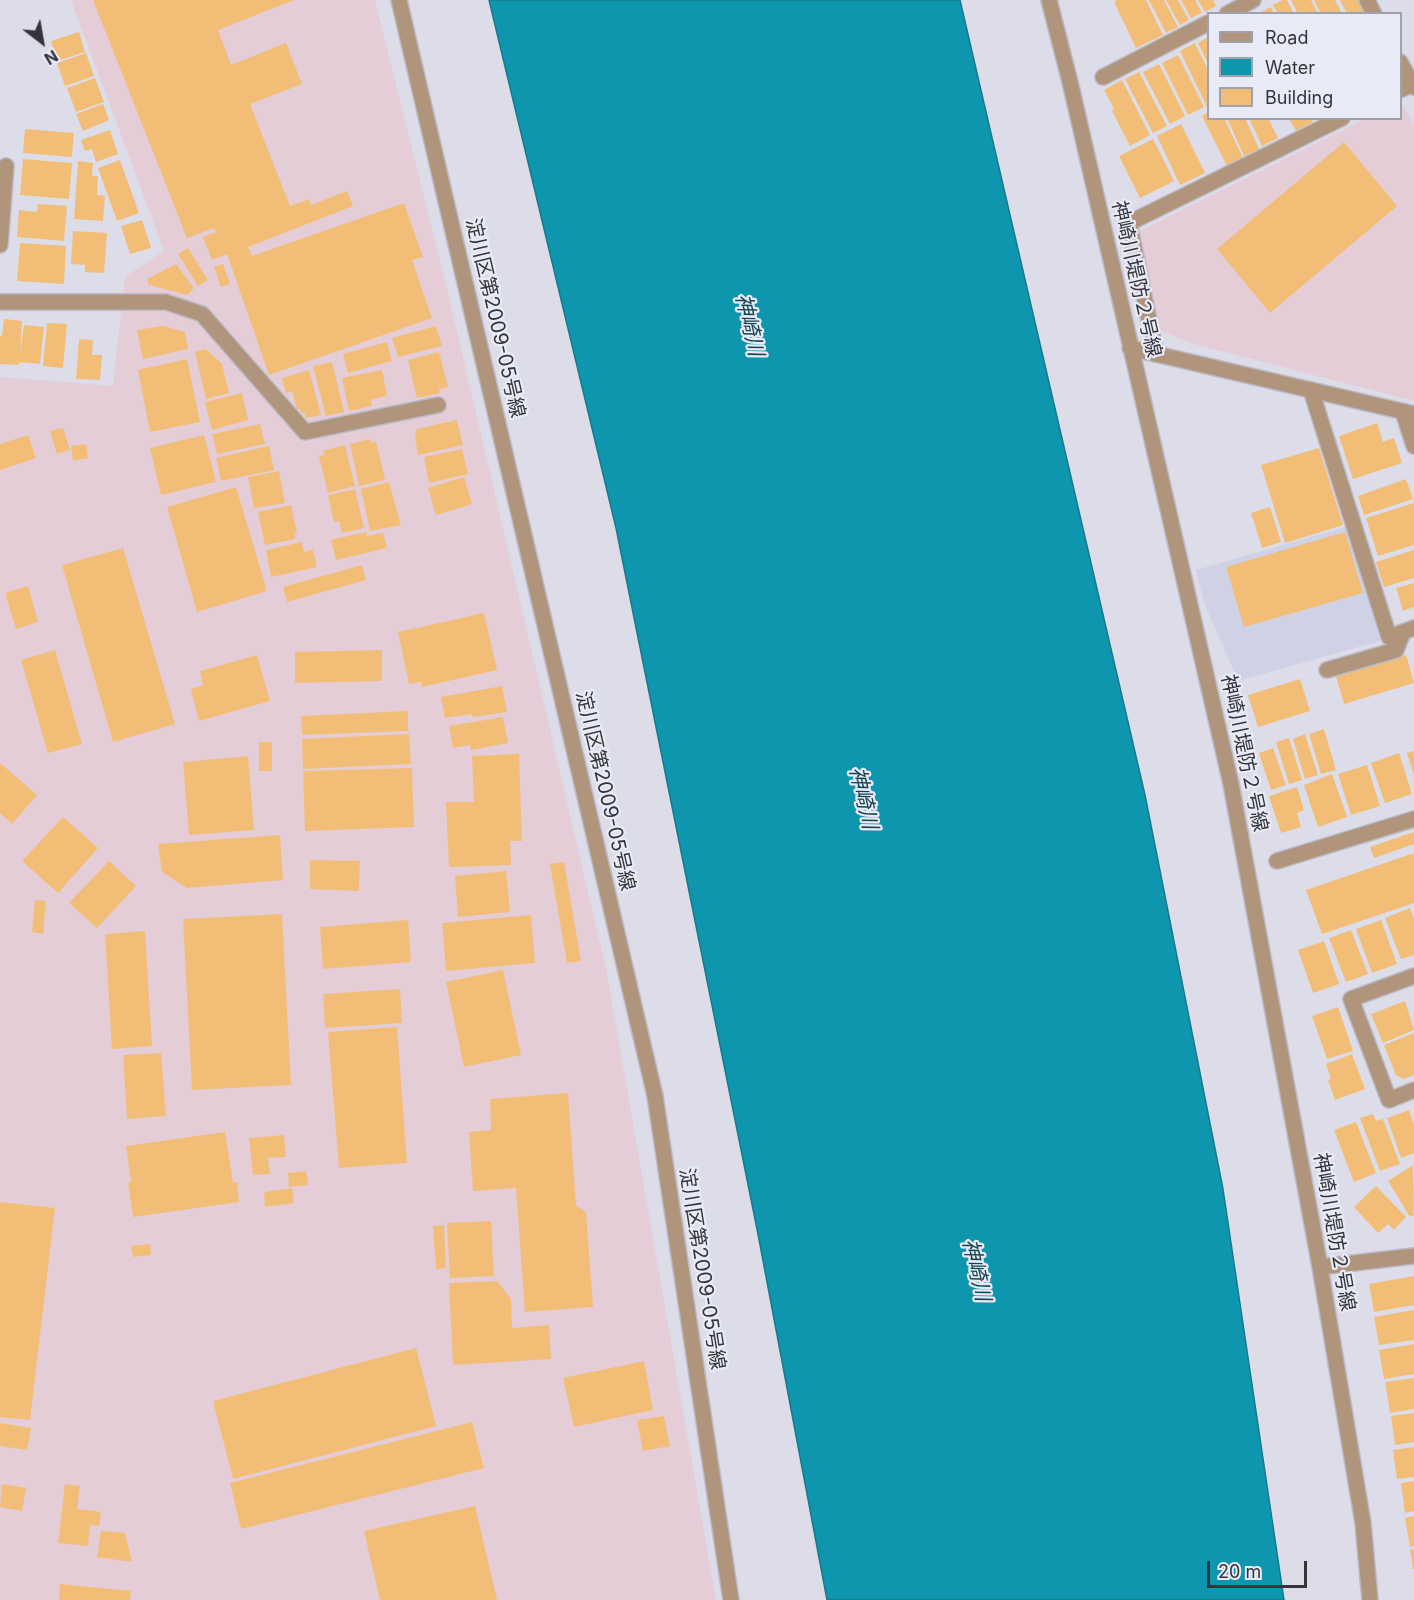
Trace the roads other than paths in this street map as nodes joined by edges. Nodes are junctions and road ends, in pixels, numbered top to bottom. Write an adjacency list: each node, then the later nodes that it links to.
1 (399, 0): 27 (street, 淀川区第2009-05号線)
2 (1049, 0): 13 (street, 神崎川堤防２号線)
3 (1253, 0): 4 (street)
4 (1231, 12)
5 (1207, 24): 7 (street)
6 (1402, 65): 8 (street)
7 (1103, 77)
8 (1409, 87)
9 (1338, 120): 14 (street)
10 (6, 166): 11 (street)
11 (0, 245)
12 (0, 302): 16 (street)
13 (1130, 348): 14 (street); 26 (street, 神崎川堤防２号線)
14 (1156, 354): 15 (street)
15 (1311, 390): 17 (street); 19 (street)
16 (438, 405)
17 (1409, 413): 18 (street)
18 (1414, 446)
19 (1408, 630): 20 (street)
20 (1327, 670)
21 (1414, 819): 22 (street)
22 (1277, 861)
23 (1414, 976): 24 (street)
24 (1414, 1090)
25 (1414, 1256): 26 (street)
26 (1320, 1267): 28 (street, 神崎川堤防２号線)
27 (731, 1600)
28 (1370, 1600)

